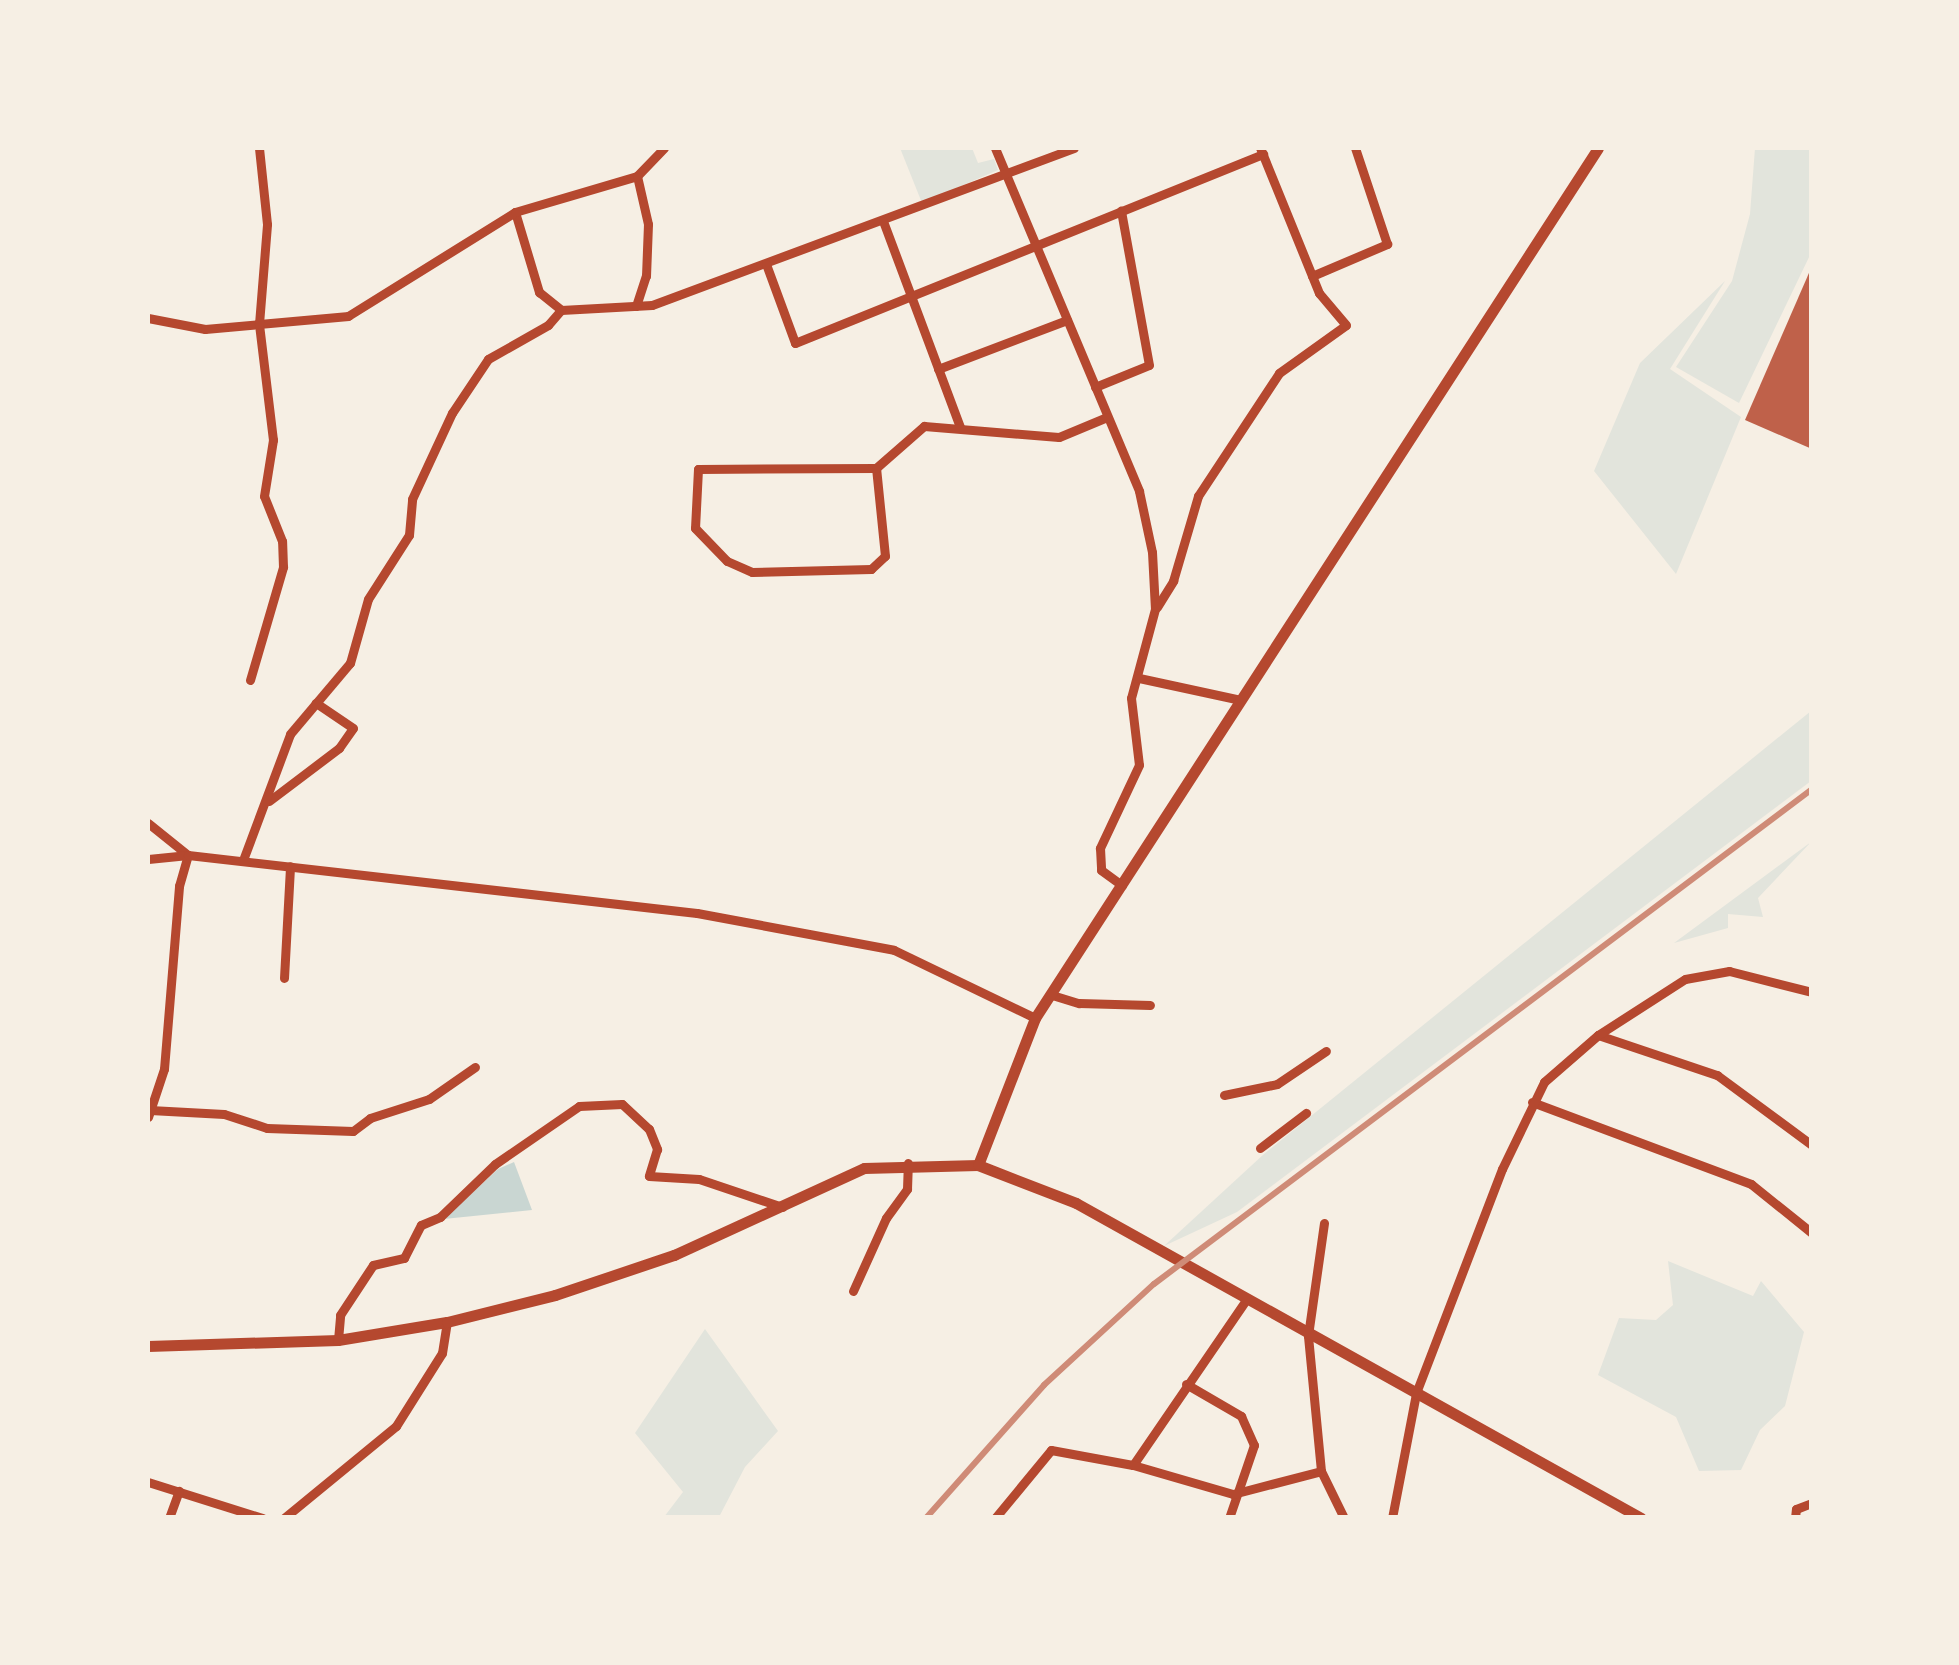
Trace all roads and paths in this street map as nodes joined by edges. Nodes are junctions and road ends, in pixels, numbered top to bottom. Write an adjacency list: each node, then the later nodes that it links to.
1 (259, 148): 21 (street)
2 (664, 148): 8 (street)
3 (995, 148): 9 (street)
4 (1074, 148): 9 (street)
5 (1356, 148): 15 (street)
6 (1598, 148): 30 (street)
7 (1262, 151): 10 (street); 15 (street)
8 (636, 176): 11 (street); 17 (street)
9 (1007, 176): 12 (street); 13 (street)
10 (1121, 211): 13 (street); 23 (street)
11 (515, 212): 18 (street); 21 (street)
12 (883, 221): 14 (street); 16 (street)
13 (1036, 246): 16 (street); 20 (street)
14 (766, 264): 16 (street); 17 (street)
15 (1312, 276): 27 (street)
16 (911, 296): 22 (street)
17 (636, 306): 18 (street)
18 (561, 310): 31 (street)
19 (148, 318): 21 (street)
20 (1067, 320): 22 (street); 23 (street)
21 (260, 324): 29 (street)
22 (938, 368): 25 (street)
23 (1095, 387): 24 (street)
24 (1107, 417): 25 (street); 27 (street)
25 (960, 427): 26 (street)
26 (876, 468): 26 (street)
27 (1155, 609): 28 (street)
28 (1139, 678): 30 (street); 38 (street)
29 (250, 680)
30 (1241, 700): 38 (street)
31 (316, 704): 32 (street); 32 (street)
32 (266, 802): 36 (street)
33 (148, 823): 34 (street)
34 (188, 855): 35 (street); 36 (street); 50 (street)
35 (148, 859)
36 (244, 860): 37 (street)
37 (290, 866): 39 (street); 43 (street)
38 (1122, 885): 41 (street)
39 (284, 978)
40 (1812, 992): 44 (street)
41 (1052, 995): 42 (street); 43 (street)
42 (1150, 1005)
43 (1035, 1018): 54 (street)
44 (1598, 1035): 48 (street); 51 (street)
45 (1326, 1051): 47 (street)
46 (475, 1067): 50 (street)
47 (1224, 1095)
48 (1532, 1102): 57 (street); 65 (street)
49 (1306, 1113): 52 (street)
50 (149, 1114)
51 (1812, 1145)
52 (1260, 1148)
53 (908, 1163): 54 (street); 55 (street); 58 (street)
54 (978, 1165): 59 (street)
55 (782, 1207): 60 (street); 62 (street)
56 (1324, 1223): 61 (street)
57 (1812, 1233)
58 (853, 1291)
59 (1246, 1300): 61 (street); 64 (street)
60 (447, 1322): 62 (street); 74 (street)
61 (1308, 1336): 65 (street); 67 (street)
62 (338, 1340): 63 (street)
63 (148, 1346)
64 (1186, 1384): 66 (street); 70 (street)
65 (1416, 1393): 78 (street); 79 (street)
66 (1134, 1464): 70 (street); 75 (street)
67 (1321, 1471): 70 (street); 77 (street)
68 (148, 1482): 69 (street)
69 (179, 1491): 72 (street); 73 (street)
70 (1233, 1494): 76 (street)
71 (1812, 1503): 80 (street)
72 (169, 1518)
73 (262, 1518)
74 (284, 1518)
75 (995, 1518)
76 (1229, 1518)
77 (1344, 1518)
78 (1392, 1518)
79 (1641, 1518)
80 (1795, 1518)

